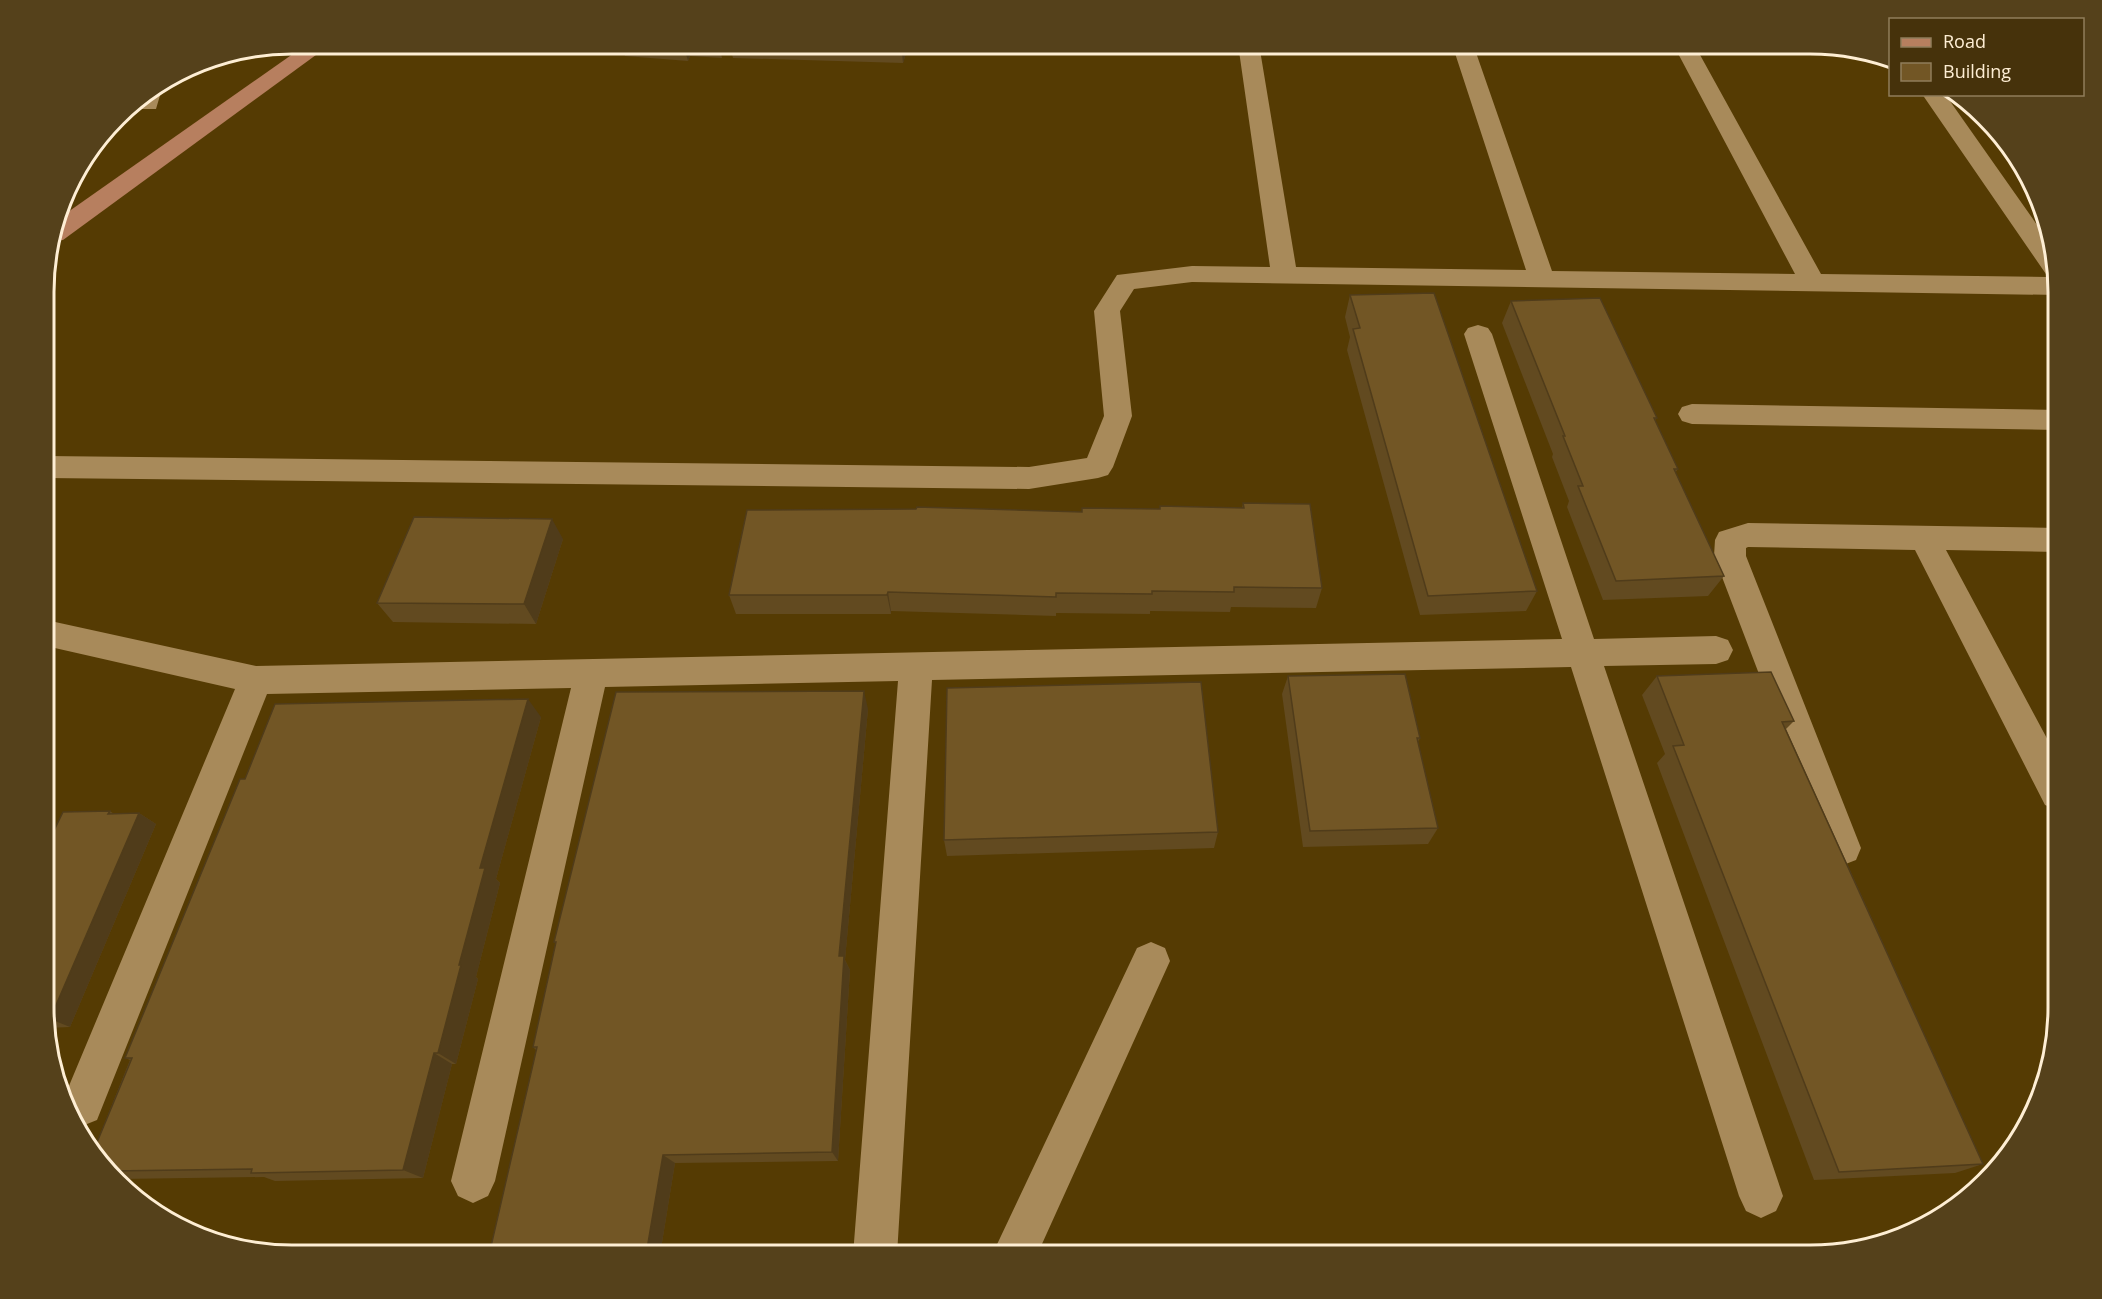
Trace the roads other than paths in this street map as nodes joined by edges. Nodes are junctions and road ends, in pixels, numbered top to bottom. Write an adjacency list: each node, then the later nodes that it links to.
1 (306, 54): 6 (main road)
2 (1250, 54): 8 (street)
3 (1466, 54): 9 (street)
4 (1689, 54): 10 (street)
5 (1934, 96): 7 (street)
6 (63, 227)
7 (2045, 255)
8 (1284, 275): 9 (street); 15 (street)
9 (1542, 279): 10 (street)
10 (1812, 282): 11 (street)
11 (2048, 286)
12 (1478, 334): 20 (street)
13 (1692, 414): 14 (street)
14 (2048, 420)
15 (54, 467)
16 (1924, 538): 17 (street); 24 (street); 25 (street)
17 (2048, 540)
18 (54, 635): 23 (street)
19 (1716, 650): 20 (street)
20 (1584, 654): 21 (street); 29 (street)
21 (916, 665): 22 (street); 30 (street)
22 (591, 674): 23 (street); 28 (street)
23 (256, 680): 27 (street)
24 (2048, 775)
25 (1843, 848)
26 (1151, 961): 31 (street)
27 (82, 1105)
28 (474, 1181)
29 (1761, 1196)
30 (876, 1245)
31 (1019, 1245)

